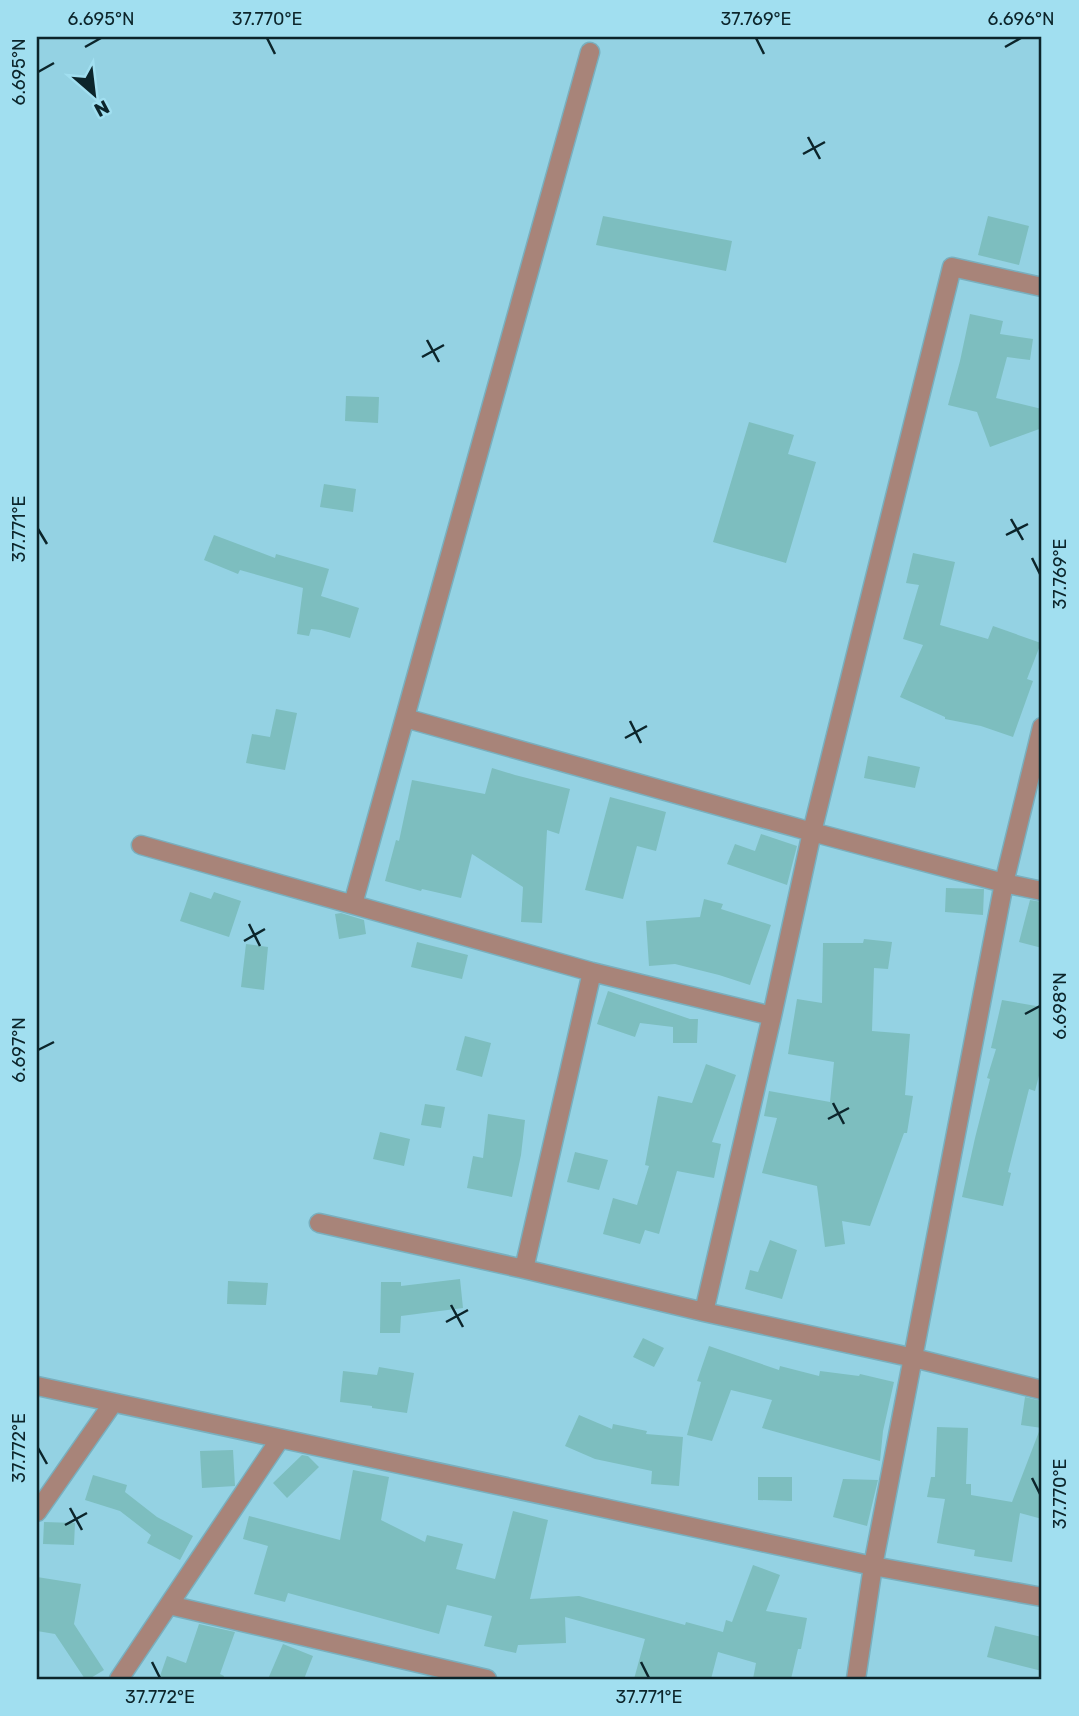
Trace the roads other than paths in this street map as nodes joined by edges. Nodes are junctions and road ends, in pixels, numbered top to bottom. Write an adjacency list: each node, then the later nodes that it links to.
1 (590, 52): 3 (street)
2 (1042, 287): 5 (street)
3 (405, 718): 5 (street); 9 (street)
4 (1042, 727): 7 (street)
5 (812, 832): 7 (street); 11 (street)
6 (141, 845): 9 (street)
7 (1004, 883): 8 (street); 15 (street)
8 (1042, 891)
9 (353, 904): 10 (street)
10 (593, 972): 11 (street); 13 (street)
11 (772, 1016): 14 (street)
12 (319, 1223): 13 (street)
13 (524, 1269): 14 (street)
14 (704, 1312): 15 (street)
15 (914, 1357): 17 (street); 21 (street)
16 (37, 1387): 18 (street)
17 (1042, 1390)
18 (113, 1403): 19 (street); 20 (street)
19 (280, 1439): 21 (street); 23 (street)
20 (37, 1512)
21 (873, 1566): 22 (street); 26 (street)
22 (1042, 1597)
23 (169, 1605): 24 (street); 25 (street)
24 (120, 1679)
25 (487, 1679)
26 (856, 1679)

